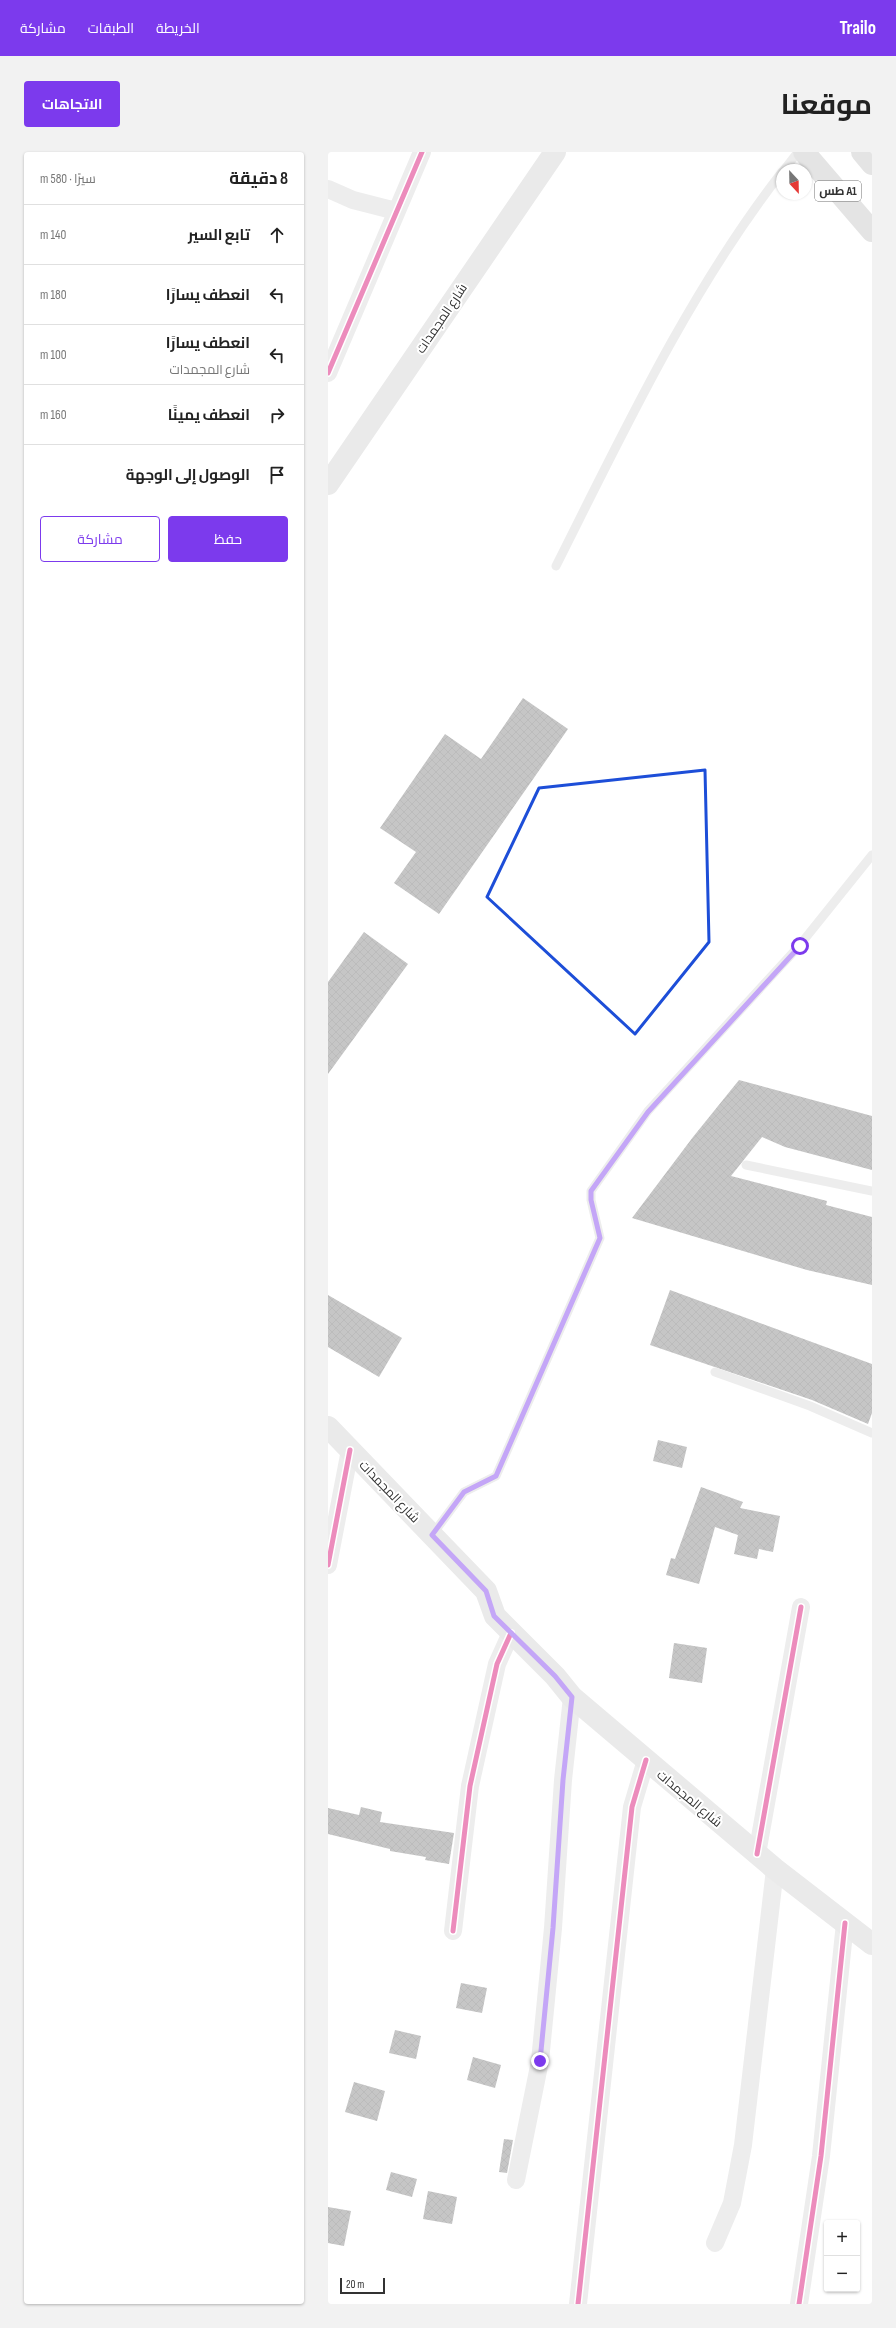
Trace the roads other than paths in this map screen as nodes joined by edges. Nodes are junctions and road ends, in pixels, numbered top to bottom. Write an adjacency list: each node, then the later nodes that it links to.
1 (422, 152): 10 (street)
2 (555, 152): 13 (main road, شارع المجمدات)
3 (798, 152): 6 (lane)
4 (804, 152): 11 (highway, طس A1)
5 (862, 152): 7 (highway)
6 (789, 164)
7 (872, 164)
8 (776, 180): 14 (lane)
9 (328, 189): 10 (street)
10 (396, 212): 12 (street)
11 (872, 231)
12 (328, 372)
13 (328, 484)
14 (556, 566)
15 (872, 855): 22 (lane)
16 (746, 1165): 17 (lane)
17 (872, 1191)
18 (715, 1372): 20 (lane)
19 (328, 1427): 21 (main road, شارع المجمدات)
20 (872, 1433)
21 (350, 1450): 22 (main road, شارع المجمدات); 23 (street)
22 (432, 1535): 25 (main road, شارع المجمدات)
23 (328, 1565)
24 (801, 1607): 28 (street)
25 (511, 1633): 26 (main road, شارع المجمدات); 31 (street)
26 (572, 1697): 27 (main road, شارع المجمدات); 33 (street)
27 (646, 1760): 28 (main road, شارع المجمدات); 35 (street)
28 (757, 1854): 29 (main road, شارع المجمدات)
29 (775, 1869): 30 (main road, شارع المجمدات); 34 (street)
30 (845, 1923): 32 (main road, شارع المجمدات); 36 (street)
31 (453, 1931)
32 (872, 1944)
33 (516, 2180)
34 (715, 2243)
35 (578, 2304)
36 (799, 2304)

